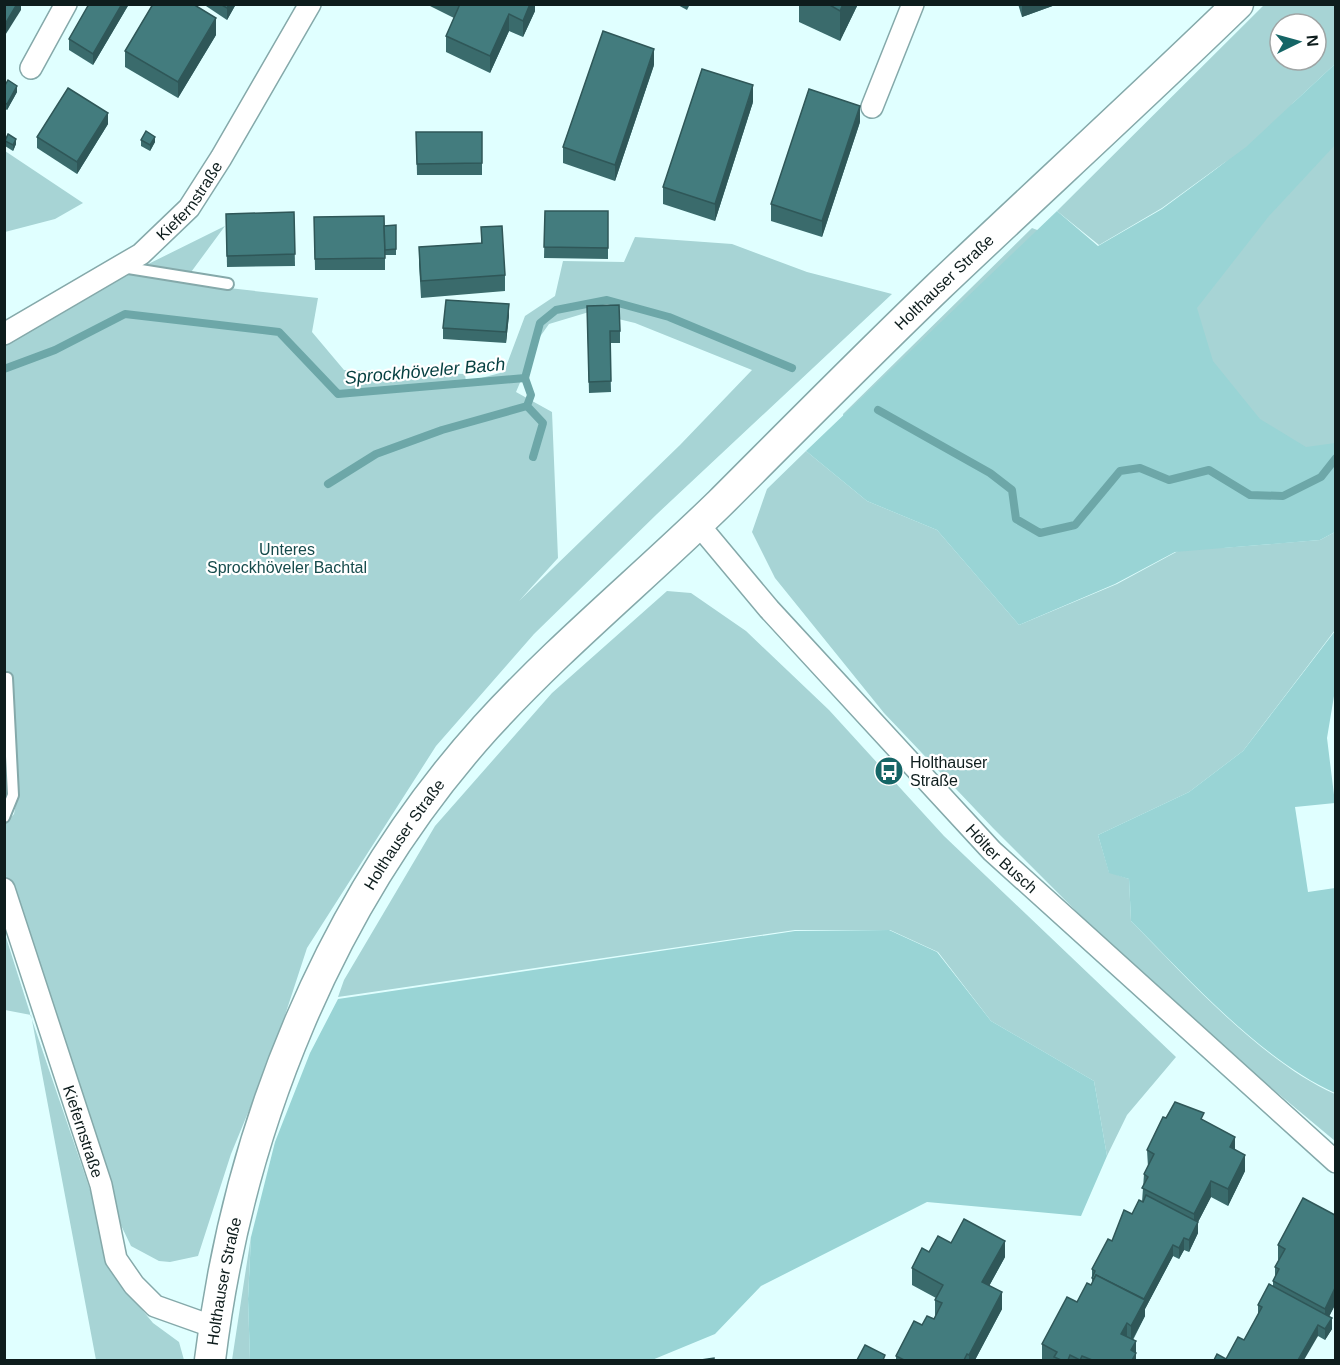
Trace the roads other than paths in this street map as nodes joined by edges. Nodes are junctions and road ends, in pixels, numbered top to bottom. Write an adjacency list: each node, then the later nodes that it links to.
1 (66, 4): 5 (street)
2 (310, 4): 7 (street, Kiefernstraße)
3 (913, 4): 6 (street)
4 (1238, 4): 10 (street, Holthauser Straße)
5 (31, 69)
6 (872, 106)
7 (120, 267): 8 (lane); 9 (street, Kiefernstraße)
8 (228, 284)
9 (4, 334)
10 (698, 524): 14 (street, Hölter Busch); 15 (street, Holthauser Straße)
11 (7, 678): 12 (lane)
12 (4, 817)
13 (4, 889): 15 (street, Kiefernstraße)
14 (1335, 1162)
15 (214, 1327): 16 (street, Holthauser Straße)
16 (210, 1360)

